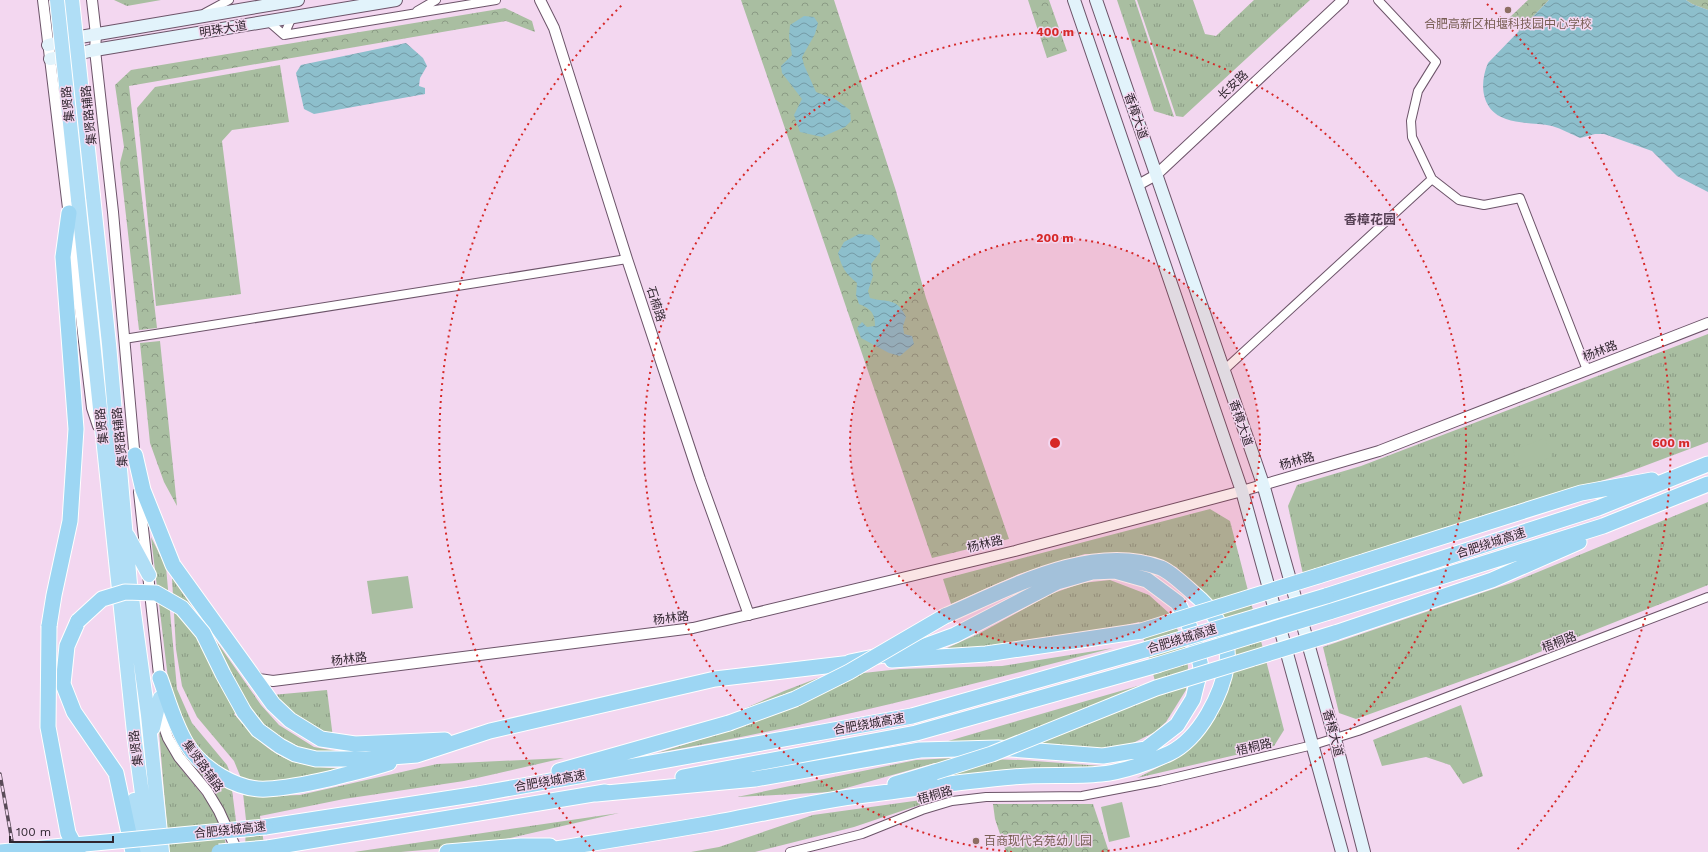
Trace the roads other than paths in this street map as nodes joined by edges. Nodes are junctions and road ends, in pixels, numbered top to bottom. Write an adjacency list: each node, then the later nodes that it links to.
1 (43, 0): 21 (street, 集贤路辅路)
2 (57, 0): 33 (highway, 集贤路, bridge)
3 (72, 0): 41 (highway, 集贤路, bridge)
4 (92, 0): 19 (street, 集贤路辅路)
5 (230, 0): 16 (street)
6 (298, 0): 16 (main road, 明珠大道)
7 (396, 0): 17 (main road, 明珠大道)
8 (436, 0): 15 (street)
9 (496, 0): 15 (street)
10 (540, 0): 28 (street, 石楠路)
11 (1074, 0): 26 (main road, 香樟大道)
12 (1096, 0): 24 (main road, 香樟大道)
13 (1343, 0): 24 (street, 长安路)
14 (1378, 0): 25 (street)
15 (413, 14): 20 (street)
16 (197, 17): 19 (main road, 明珠大道)
17 (292, 17): 18 (main road, 明珠大道); 20 (street)
18 (268, 21): 20 (street); 22 (main road, 明珠大道)
19 (96, 35): 21 (main road, 明珠大道); 22 (street, 集贤路辅路)
20 (284, 35)
21 (48, 45): 23 (street, 集贤路辅路)
22 (95, 50): 23 (main road, 明珠大道); 30 (street, 集贤路辅路)
23 (50, 59): 27 (street, 集贤路辅路)
24 (1156, 175): 26 (street, 长安路); 32 (main road, 香樟大道)
25 (1432, 179): 31 (street); 32 (street)
26 (1138, 185): 39 (main road, 香樟大道)
27 (69, 213): 33 (street, 集贤路辅路); 60 (highway, bridge)
28 (627, 259): 30 (street); 44 (street, 石楠路)
29 (1708, 323): 31 (street, 杨林路)
30 (124, 339): 34 (street, 集贤路辅路)
31 (1587, 370): 37 (street, 杨林路)
32 (1223, 371): 37 (main road, 香樟大道)
33 (104, 445): 52 (highway, 集贤路)
34 (135, 455): 42 (street, 集贤路辅路); 46 (highway)
35 (1708, 464): 36 (highway, 合肥绕城高速)
36 (1686, 473): 45 (highway, bridge); 55 (highway, 合肥绕城高速, bridge)
37 (1263, 484): 39 (street, 杨林路); 50 (main road, 香樟大道)
38 (1708, 484): 40 (highway, 合肥绕城高速)
39 (1242, 491): 44 (street, 杨林路); 53 (main road, 香樟大道)
40 (1691, 491): 56 (highway, 合肥绕城高速, bridge); 57 (highway, bridge)
41 (125, 530): 42 (highway); 51 (highway, 集贤路)
42 (149, 575): 47 (street, 集贤路辅路)
43 (1708, 597): 50 (street, 梧桐路)
44 (750, 615): 46 (street, 杨林路)
45 (850, 662): 49 (highway); 56 (highway)
46 (246, 667): 49 (highway)
47 (160, 678): 48 (street, 集贤路辅路); 54 (highway)
48 (160, 698): 51 (highway); 66 (street, 集贤路辅路)
49 (466, 739): 54 (highway)
50 (1335, 739): 53 (street, 梧桐路); 71 (main road, 香樟大道)
51 (151, 740): 64 (highway, 集贤路)
52 (136, 742): 62 (highway); 63 (highway, 集贤路)
53 (1313, 745): 69 (street, 梧桐路); 70 (main road, 香樟大道)
54 (417, 755): 61 (highway, bridge)
55 (478, 794): 57 (highway, bridge); 59 (highway, 合肥绕城高速, bridge)
56 (596, 794): 65 (highway, 合肥绕城高速, bridge)
57 (860, 795): 58 (highway)
58 (572, 846): 67 (highway); 68 (highway)
59 (0, 852)
60 (78, 852)
61 (133, 852)
62 (139, 852)
63 (150, 852)
64 (162, 852)
65 (218, 852)
66 (233, 852)
67 (447, 852)
68 (538, 852)
69 (790, 852)
70 (1342, 852)
71 (1364, 852)

